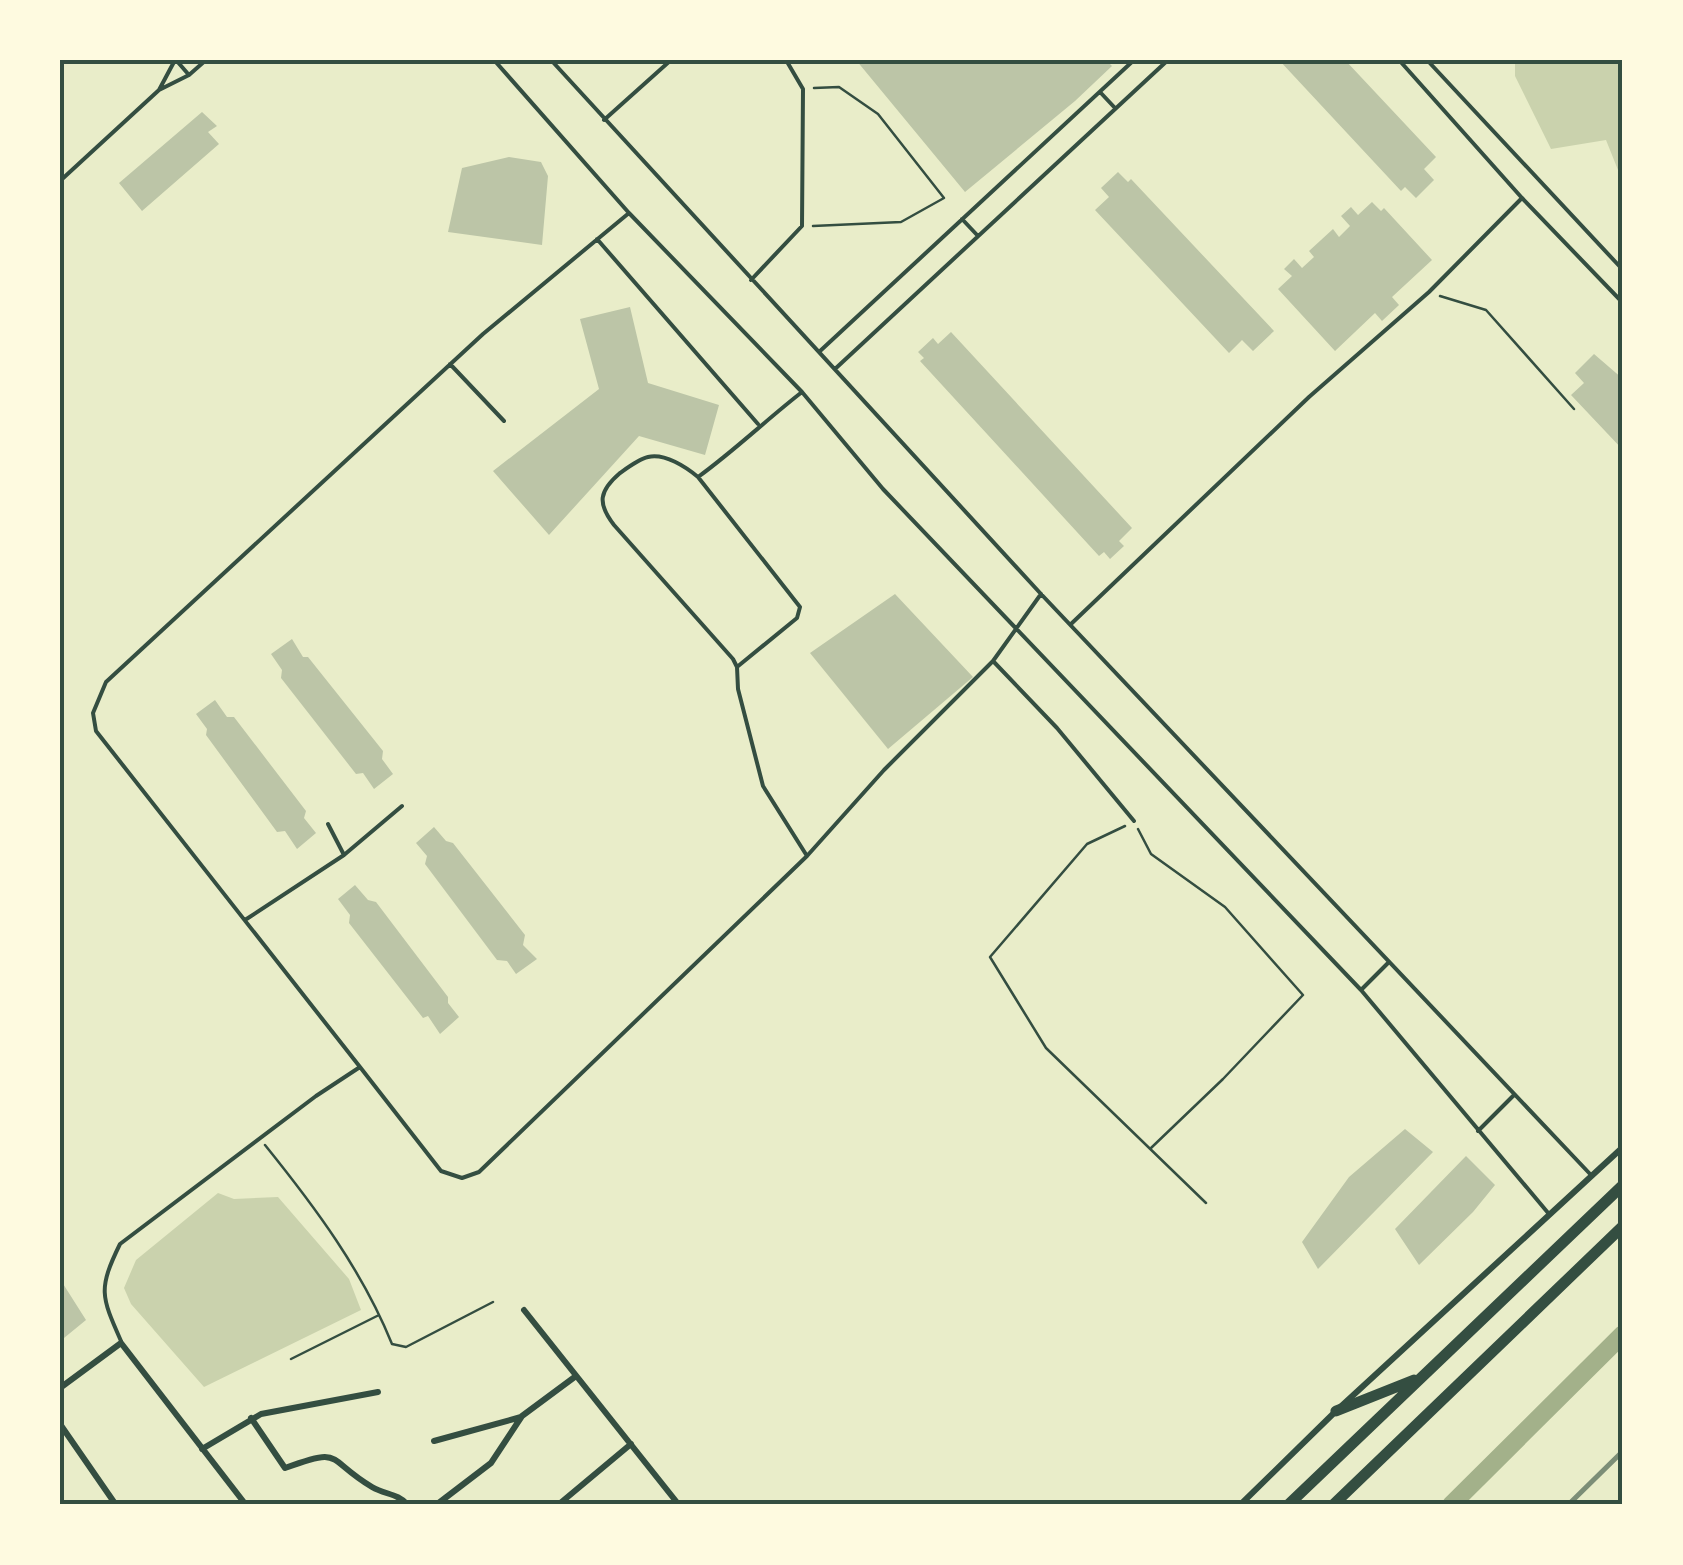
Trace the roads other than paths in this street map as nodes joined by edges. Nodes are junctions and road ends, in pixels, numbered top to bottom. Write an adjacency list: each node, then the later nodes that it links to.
1 (175, 60): 11 (lane); 12 (lane)
2 (206, 60): 11 (lane)
3 (494, 60): 18 (lane)
4 (551, 60): 15 (lane)
5 (671, 60): 15 (lane)
6 (786, 60): 23 (lane)
7 (1134, 60): 13 (lane)
8 (1168, 60): 14 (lane)
9 (1399, 60): 17 (lane)
10 (1427, 60): 22 (lane)
11 (190, 75): 12 (lane)
12 (159, 90): 16 (lane)
13 (1100, 92): 14 (lane); 19 (lane)
14 (1116, 108): 20 (lane)
15 (604, 120): 23 (lane)
16 (60, 182)
17 (1522, 198): 24 (lane); 33 (lane)
18 (629, 213): 21 (lane); 28 (lane)
19 (962, 219): 20 (lane); 25 (lane)
20 (978, 236): 27 (lane)
21 (598, 239): 26 (lane); 30 (lane)
22 (1623, 270)
23 (751, 280): 25 (lane)
24 (1623, 302)
25 (819, 352): 27 (lane)
26 (450, 364): 29 (lane); 42 (lane)
27 (835, 370): 32 (lane)
28 (802, 392): 30 (lane); 34 (lane)
29 (504, 421)
30 (759, 426): 31 (lane)
31 (698, 478): 36 (lane); 36 (lane)
32 (1041, 594): 33 (lane); 34 (lane)
33 (1070, 625): 43 (lane)
34 (1018, 628): 35 (lane); 44 (lane)
35 (993, 661): 38 (lane); 41 (lane)
36 (737, 667): 41 (lane)
37 (402, 806): 40 (lane)
38 (1134, 822)
39 (328, 824): 40 (lane)
40 (344, 855): 42 (lane)
41 (808, 856): 45 (lane)
42 (246, 920): 45 (lane)
43 (1388, 963): 44 (lane); 46 (lane)
44 (1361, 990): 47 (lane)
45 (360, 1067): 54 (lane)
46 (1513, 1096): 47 (lane); 49 (lane)
47 (1478, 1131): 51 (lane)
48 (1623, 1147): 49 (street)
49 (1591, 1176): 51 (street)
50 (1623, 1185): 56 (highway)
51 (1549, 1214): 59 (street)
52 (1623, 1226): 74 (highway)
53 (524, 1310): 55 (street)
54 (121, 1342): 57 (street); 65 (street)
55 (576, 1376): 60 (street); 64 (street)
56 (1423, 1376): 59 (highway); 73 (highway)
57 (60, 1388)
58 (378, 1392): 61 (street)
59 (1336, 1411): 72 (street)
60 (522, 1416): 63 (street); 69 (street)
61 (250, 1418): 65 (street); 68 (street)
62 (60, 1424): 66 (street)
63 (434, 1441)
64 (631, 1444): 70 (street); 71 (street)
65 (202, 1449): 67 (street)
66 (116, 1505)
67 (246, 1505)
68 (408, 1505)
69 (436, 1505)
70 (558, 1505)
71 (679, 1505)
72 (1240, 1505)
73 (1288, 1505)
74 (1332, 1505)

